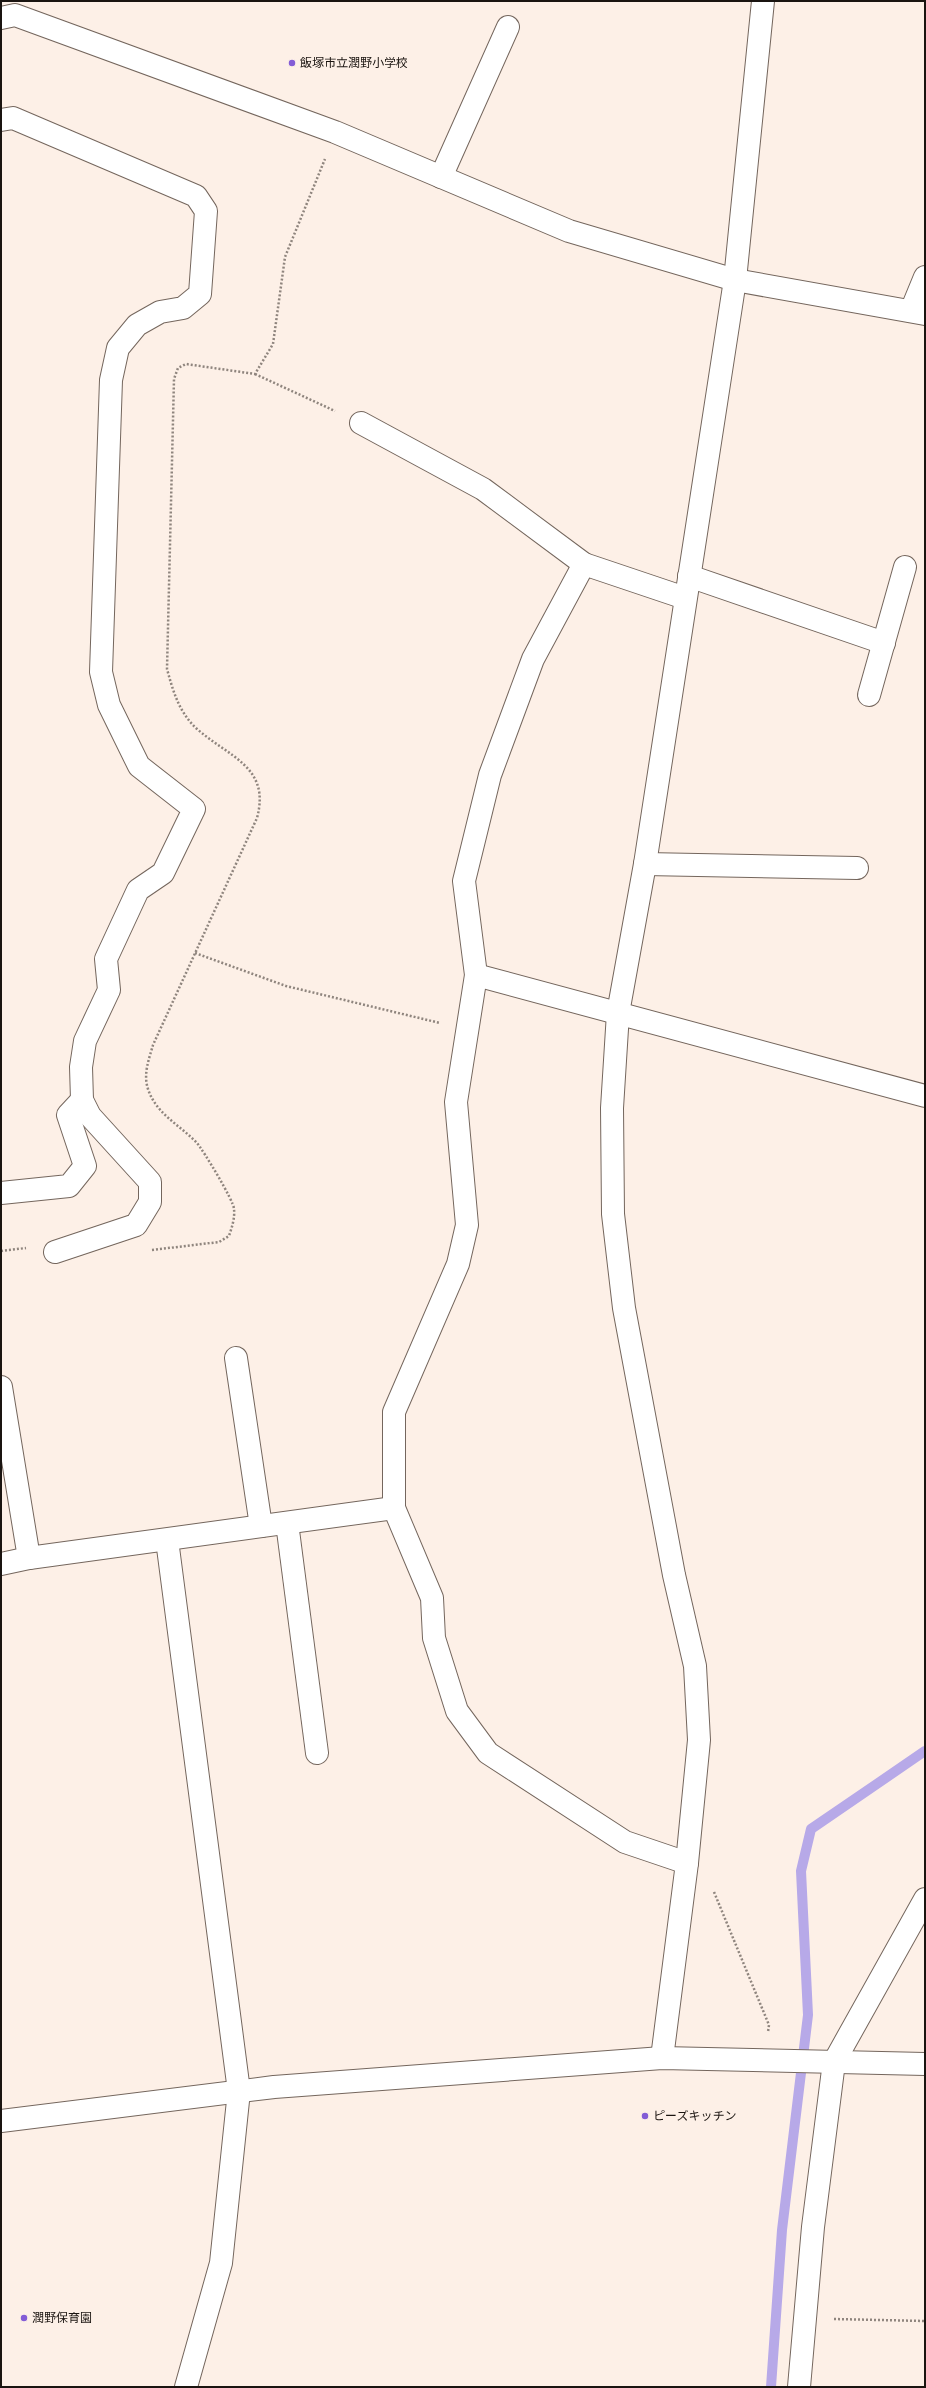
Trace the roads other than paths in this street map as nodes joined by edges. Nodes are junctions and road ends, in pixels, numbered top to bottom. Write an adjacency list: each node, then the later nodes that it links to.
1 (763, 1): 7 (street)
2 (1, 18): 5 (street)
3 (508, 27): 5 (street)
4 (1, 120): 21 (street)
5 (441, 177): 7 (street)
6 (925, 277): 8 (street)
7 (735, 280): 8 (street); 12 (street)
8 (918, 312)
9 (361, 423): 10 (street)
10 (584, 564): 13 (street); 18 (street)
11 (905, 567): 14 (street)
12 (689, 576): 13 (street); 14 (street)
13 (685, 598): 16 (street)
14 (884, 644): 15 (street)
15 (869, 695)
16 (645, 864): 17 (street); 19 (street)
17 (858, 868)
18 (476, 975): 19 (street); 26 (street)
19 (618, 1013): 20 (street); 33 (street)
20 (925, 1096)
21 (82, 1100): 22 (street); 23 (street)
22 (1, 1193)
23 (56, 1252)
24 (236, 1358): 28 (street)
25 (1, 1387): 30 (street)
26 (394, 1508): 27 (street); 33 (street)
27 (287, 1522): 28 (street); 32 (street)
28 (261, 1526): 29 (street)
29 (167, 1540): 30 (street); 38 (street)
30 (29, 1558): 31 (street)
31 (1, 1564)
32 (317, 1753)
33 (687, 1863): 35 (street)
34 (925, 1899): 36 (street)
35 (662, 2058): 36 (street); 38 (street)
36 (834, 2062): 37 (street); 41 (street)
37 (925, 2064)
38 (240, 2091): 39 (street); 40 (street)
39 (1, 2121)
40 (186, 2387)
41 (799, 2387)

